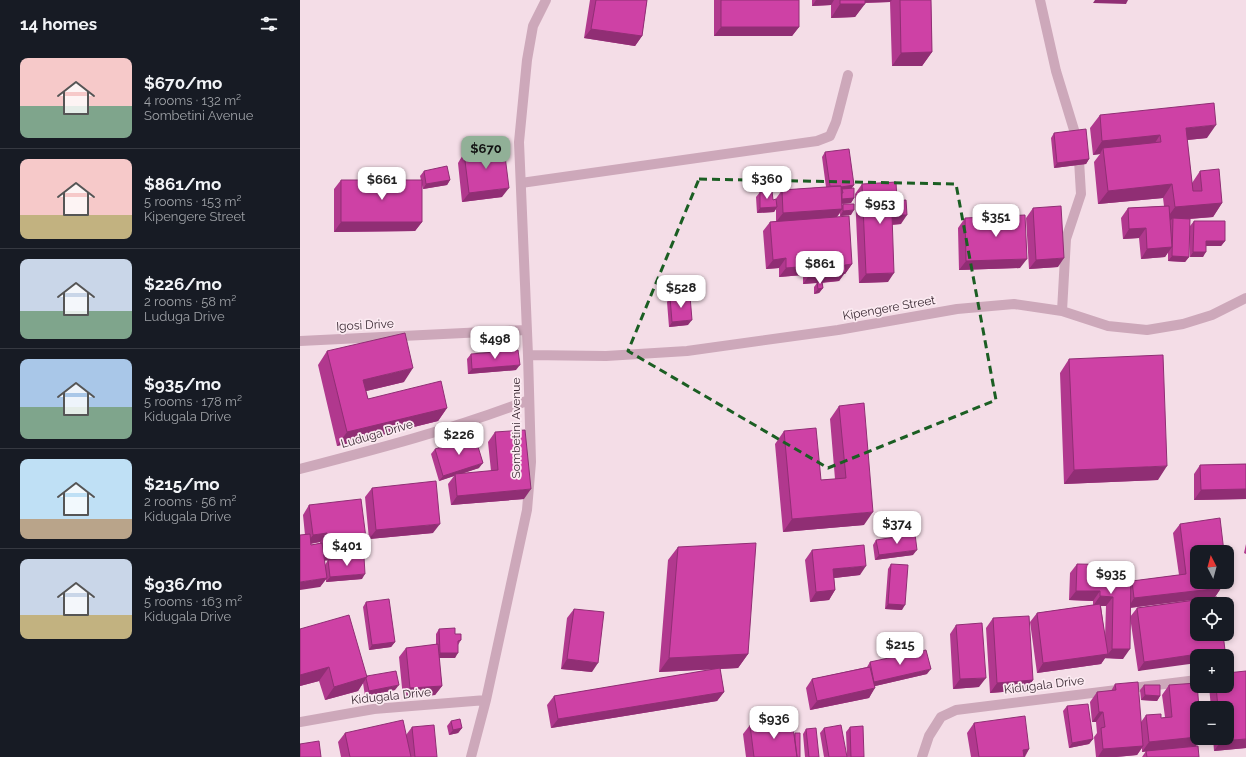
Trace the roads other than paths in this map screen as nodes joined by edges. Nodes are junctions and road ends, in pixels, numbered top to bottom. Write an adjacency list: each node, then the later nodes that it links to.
1 (546, 0): 4 (street, Sombetini Avenue)
2 (1040, 0): 6 (street)
3 (848, 75): 4 (street)
4 (520, 183): 7 (street, Sombetini Avenue)
5 (1246, 298): 6 (street, Kipengere Street)
6 (1062, 311): 9 (street, Kipengere Street)
7 (526, 330): 8 (street, Igosi Drive); 9 (street, Sombetini Avenue)
8 (300, 340)
9 (528, 355): 10 (street, Sombetini Avenue)
10 (529, 400): 11 (street, Luduga Drive); 13 (street, Sombetini Avenue)
11 (300, 469)
12 (1190, 681): 16 (street, Kidugala Drive)
13 (486, 700): 14 (street, Kidugala Drive); 15 (street, Sombetini Avenue)
14 (300, 722)
15 (471, 757)
16 (922, 757)

